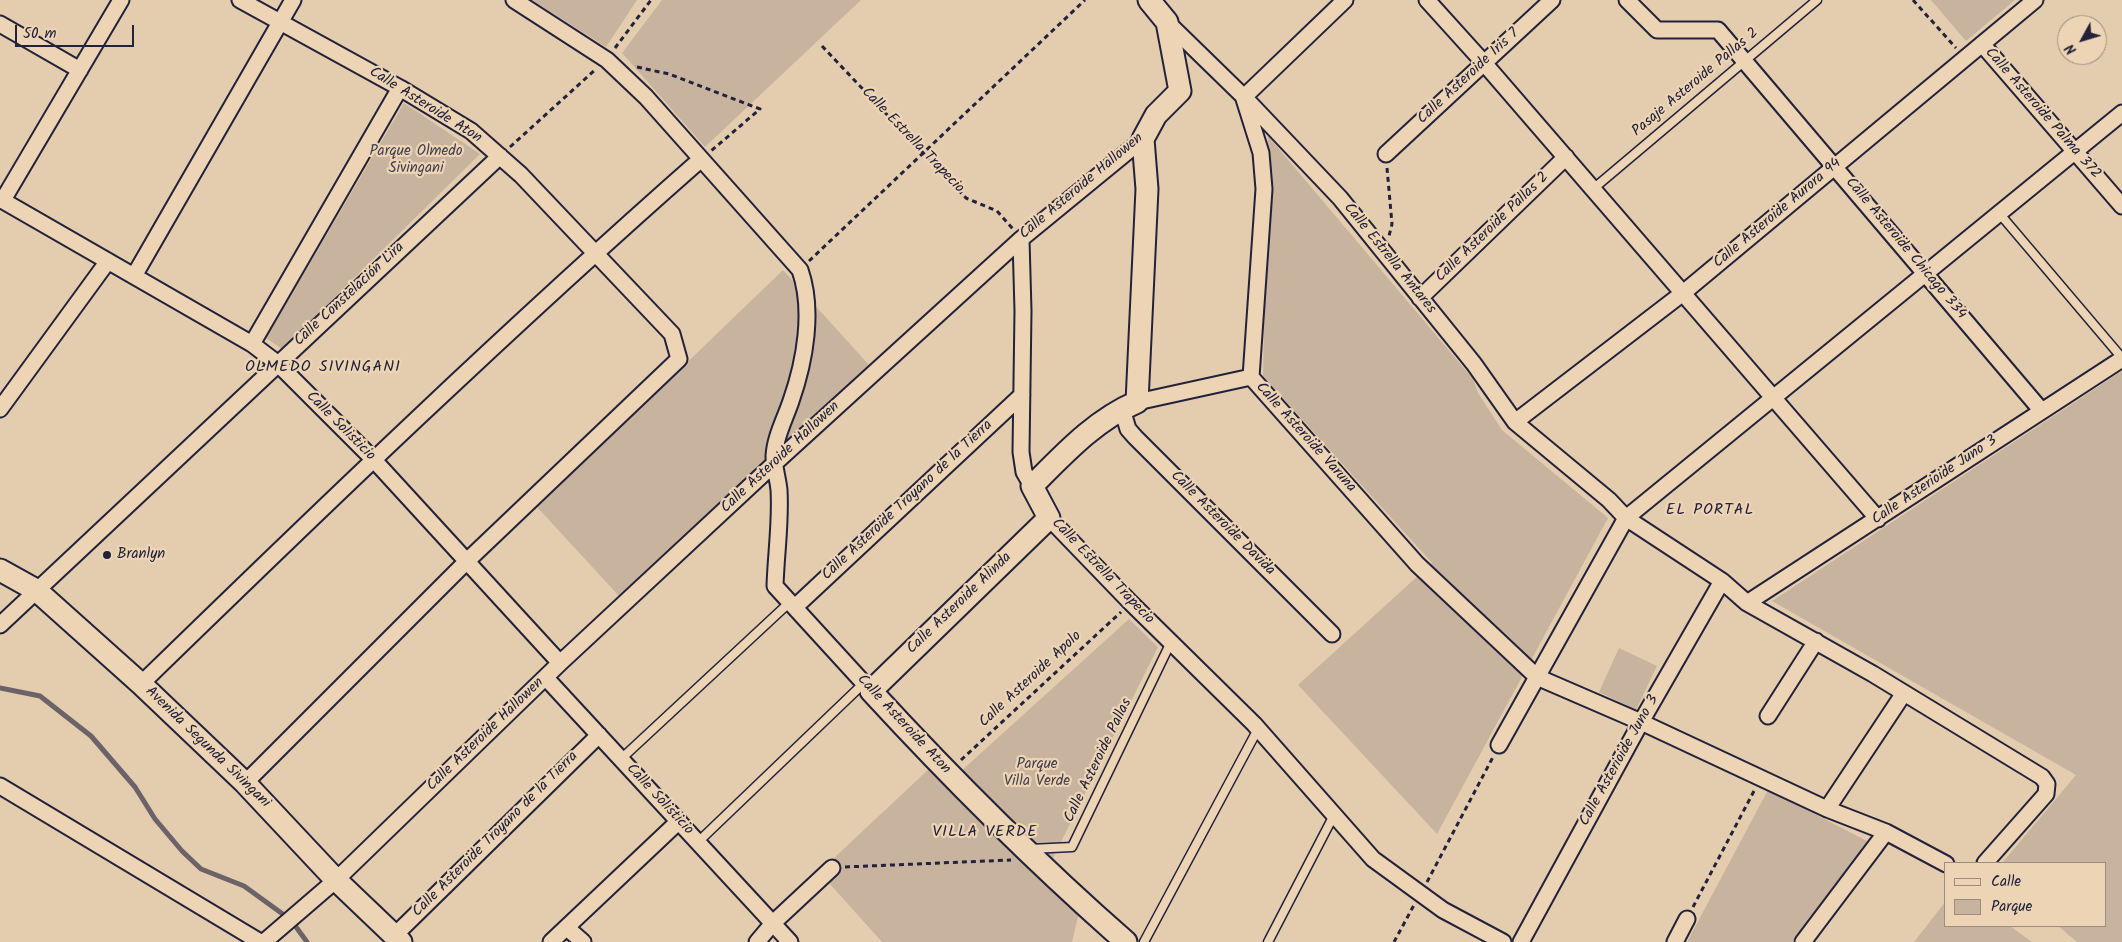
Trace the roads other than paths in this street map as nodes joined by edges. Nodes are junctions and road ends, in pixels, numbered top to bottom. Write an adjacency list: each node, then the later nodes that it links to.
1 (121, 0): 18 (street)
2 (240, 0): 12 (street, Calle Asteroide Aton)
3 (293, 0): 12 (street)
4 (514, 0): 27 (street)
5 (1148, 0): 13 (street, Calle Estrella Antares)
6 (1345, 0): 20 (street)
7 (1427, 0): 17 (street)
8 (1552, 0): 17 (street, Calle Asteroide Iris 7)
9 (1627, 0): 16 (street, Calle Asteroide Chicago 334)
10 (1817, 0): 16 (lane, Pasaje Asteroide Pallas 2)
11 (2035, 0): 15 (street, Calle Asteroide Aurora 94)
12 (279, 22): 19 (street, Calle Asteroide Aton); 37 (street)
13 (1167, 22): 20 (street, Calle Estrella Antares); 22 (street, Calle Asteroide Hallowen)
14 (0, 24): 18 (street)
15 (1982, 44): 23 (street, Calle Asteroide Palma 372); 28 (street, Calle Asteroide Aurora 94)
16 (1745, 60): 28 (street, Calle Asteroide Chicago 334); 29 (lane, Pasaje Asteroide Pallas 2)
17 (1484, 63): 24 (street, Calle Asteroide Iris 7); 26 (street)
18 (80, 70): 30 (street)
19 (400, 88): 25 (street, Calle Asteroide Aton); 40 (street)
20 (1244, 98): 39 (street, Calle Estrella Antares); 43 (street, Calle Asteroide Varuna)
21 (2122, 113): 23 (street)
22 (1143, 138): 33 (street, Calle Asteroide Hallowen); 46 (street, Calle Asteroide Davida)
23 (2075, 152): 31 (street, Calle Asteroide Palma 372); 32 (street)
24 (1386, 154)
25 (500, 156): 34 (street, Calle Asteroide Aton); 42 (street, Calle Constelación Lira)
26 (1566, 157): 29 (street); 39 (street, Calle Asteroide Pallas 2)
27 (700, 160): 34 (street); 51 (street, Calle Asteroide Aton)
28 (1835, 166): 36 (street, Calle Asteroide Chicago 334); 38 (street, Calle Asteroide Aurora 94)
29 (1593, 189): 38 (street)
30 (1, 199): 35 (street, Calle Solisticio)
31 (2122, 206)
32 (1999, 213): 36 (street); 41 (lane)
33 (1021, 238): 44 (street, Calle Estrella Trapecio); 51 (street, Calle Asteroide Hallowen)
34 (594, 253): 50 (street); 56 (street, Calle Asteroide Aton)
35 (108, 261): 37 (street, Calle Solisticio); 47 (street)
36 (1926, 274): 45 (street); 48 (street, Calle Asteroide Chicago 334)
37 (134, 276): 40 (street, Calle Solisticio)
38 (1683, 292): 45 (street); 49 (street, Calle Asteroide Aurora 94)
39 (1420, 298): 49 (street, Calle Estrella Antares)
40 (252, 344): 42 (street, Calle Solisticio)
41 (2122, 358): 48 (street, Calle Asterioide Juno 3)
42 (277, 363): 50 (street, Calle Solisticio); 59 (street, Calle Constelación Lira)
43 (1252, 377): 46 (street); 67 (street, Calle Asteroide Varuna)
44 (1022, 395): 52 (street, Calle Estrella Trapecio); 61 (street, Calle Asteroide Troyano de la Tierra)
45 (1773, 398): 54 (street); 55 (street)
46 (1130, 406): 52 (street); 63 (street, Calle Asteroide Davida)
47 (0, 409)
48 (2041, 410): 55 (street, Calle Asterioide Juno 3)
49 (1515, 422): 54 (street, Calle Estrella Antares)
50 (373, 459): 56 (street, Calle Solisticio); 69 (street)
51 (775, 463): 61 (street, Calle Asteroide Aton); 66 (street, Calle Asteroide Hallowen)
52 (1032, 486): 53 (street, Calle Estrella Trapecio)
53 (1049, 518): 65 (street, Calle Estrella Trapecio); 70 (street, Calle Asteroide Alinda)
54 (1626, 518): 58 (street, Calle Estrella Antares); 67 (street)
55 (1878, 519): 60 (street, Calle Asterioide Juno 3)
56 (466, 562): 66 (street, Calle Solisticio); 78 (street)
57 (0, 570): 59 (street, Avenida Segunda Sivingani)
58 (1722, 581): 60 (street, Calle Estrella Antares); 73 (street, Calle Asterioide Juno 3)
59 (36, 590): 62 (street, Calle Constelación Lira); 69 (street, Avenida Segunda Sivingani)
60 (1748, 603): 64 (street, Calle Estrella Antares)
61 (792, 605): 70 (street, Calle Asteroide Aton); 77 (lane, Calle Asteroide Troyano de la Tierra)
62 (0, 625)
63 (1332, 634)
64 (1816, 641): 71 (street, Calle Estrella Antares); 72 (street)
65 (1171, 642): 74 (street, Calle Estrella Trapecio); 85 (lane, Calle Asteroide Pallas)
66 (560, 663): 68 (street, Calle Asteroide Hallowen)
67 (1537, 677): 73 (street, Calle Asteroide Varuna); 76 (street)
68 (546, 678): 75 (street, Calle Solisticio); 89 (street, Calle Asteroide Hallowen)
69 (141, 684): 78 (street, Avenida Segunda Sivingani)
70 (868, 687): 84 (lane, Calle Asteroide Alinda); 85 (street, Calle Asteroide Aton)
71 (1904, 693): 80 (street); 86 (street, Calle Estrella Antares)
72 (1768, 716)
73 (1641, 722): 80 (street, Calle Asteroide Varuna); 104 (street, Calle Asterioide Juno 3)
74 (1258, 728): 81 (street, Calle Estrella Trapecio); 101 (lane)
75 (599, 735): 77 (street, Calle Solisticio); 93 (street, Calle Asteroide Troyano de la Tierra)
76 (1499, 745)
77 (621, 759): 82 (street, Calle Solisticio)
78 (245, 783): 89 (street, Avenida Segunda Sivingani)
79 (0, 786): 94 (street)
80 (1827, 809): 83 (street, Calle Asteroide Varuna)
81 (1334, 815): 102 (lane); 103 (street, Calle Estrella Trapecio)
82 (679, 822): 84 (street, Calle Solisticio); 92 (street)
83 (1886, 832): 87 (street, Calle Asteroide Varuna); 106 (street)
84 (698, 842): 91 (street, Calle Solisticio)
85 (1030, 855): 100 (street, Calle Asteroide Aton)
86 (1986, 862)
87 (1944, 863)
88 (832, 868): 91 (street)
89 (336, 880): 93 (street, Avenida Segunda Sivingani); 95 (street, Calle Asteroide Hallowen)
90 (1687, 919): 105 (street)
91 (773, 923): 98 (street); 99 (street, Calle Solisticio)
92 (567, 928): 96 (street); 97 (street)
93 (397, 939)
94 (260, 942)
95 (264, 942)
96 (551, 942)
97 (583, 942)
98 (757, 942)
99 (790, 942)
100 (1126, 942)
101 (1144, 942)
102 (1268, 942)
103 (1503, 942)
104 (1521, 942)
105 (1675, 942)
106 (1803, 942)

